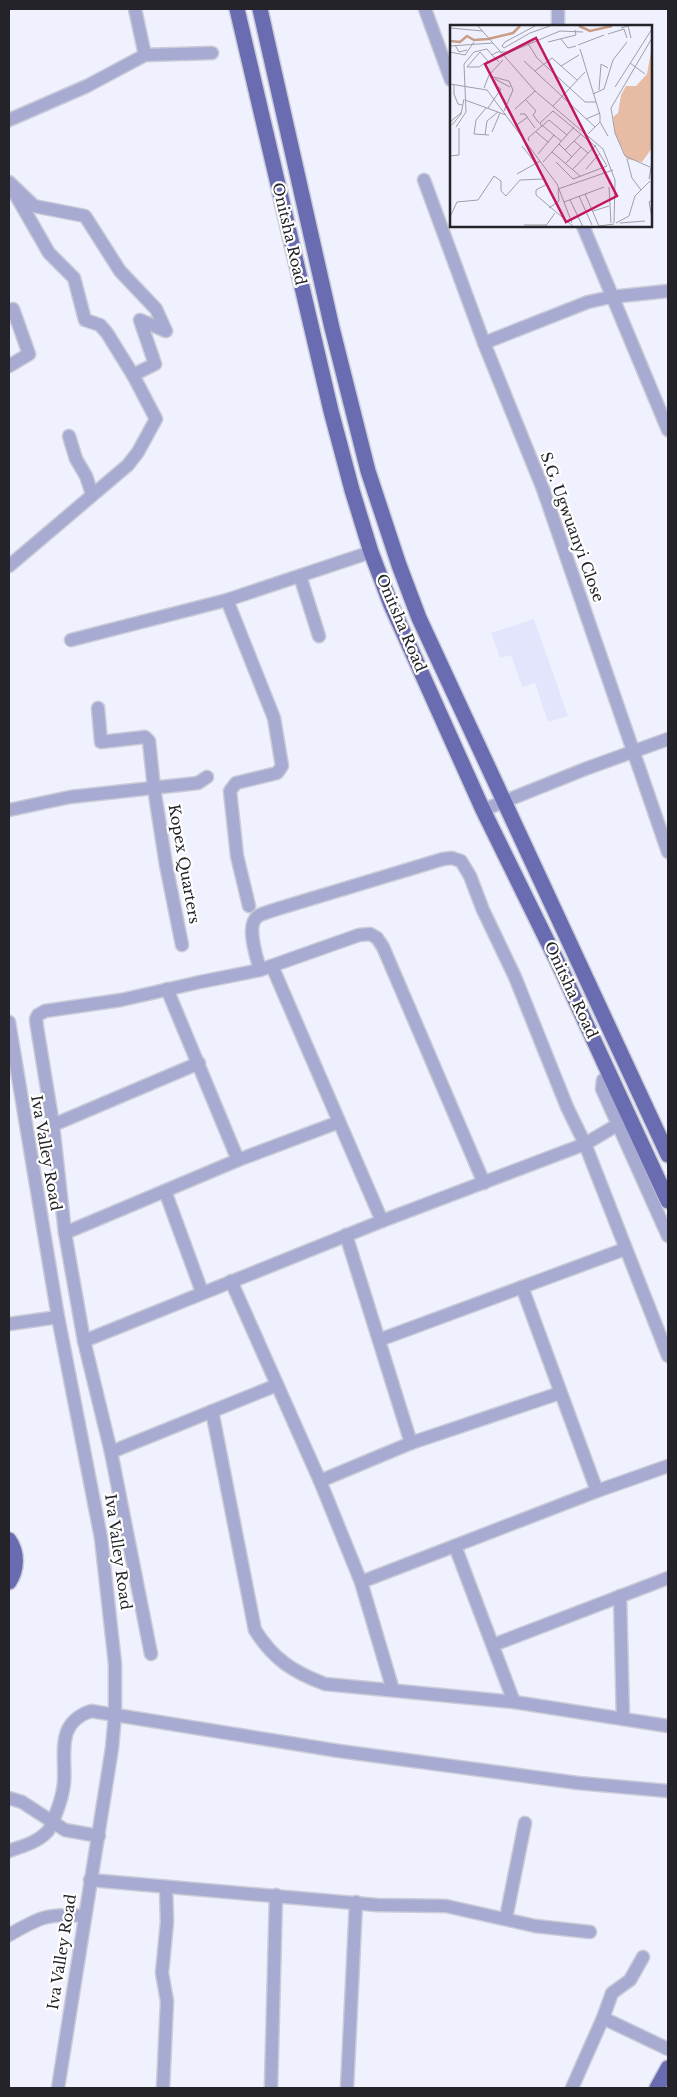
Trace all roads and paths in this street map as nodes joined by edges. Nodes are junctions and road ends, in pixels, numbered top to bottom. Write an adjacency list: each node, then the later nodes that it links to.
1 (135, 9): 8 (street)
2 (237, 9): 23 (main road, Onitsha Road)
3 (260, 9): 34 (main road, Onitsha Road)
4 (425, 9): 9 (street)
5 (558, 9): 6 (street)
6 (558, 25)
7 (212, 53): 8 (street)
8 (145, 55): 10 (street)
9 (450, 77)
10 (9, 120)
11 (424, 180): 17 (street, S.G. Ugwuanyi Close)
12 (9, 182): 19 (street); 19 (street)
13 (584, 228): 15 (street)
14 (668, 291): 15 (street)
15 (611, 297): 17 (street); 20 (street)
16 (13, 309): 18 (street)
17 (484, 342): 31 (street, S.G. Ugwuanyi Close)
18 (9, 366)
19 (133, 375): 22 (street)
20 (668, 430)
21 (69, 436): 22 (street)
22 (92, 494): 24 (street)
23 (372, 552): 25 (street); 36 (main road, Onitsha Road)
24 (9, 566)
25 (300, 576): 26 (street); 27 (street)
26 (227, 600): 28 (street); 38 (street)
27 (319, 636)
28 (71, 640)
29 (98, 708): 33 (street, Kopex Quarters)
30 (668, 739): 31 (street)
31 (634, 752): 34 (street); 37 (street, S.G. Ugwuanyi Close)
32 (207, 778): 33 (street, Kopex Quarters)
33 (154, 788): 35 (street, Kopex Quarters); 39 (street, Kopex Quarters)
34 (504, 800): 36 (street); 49 (main road, Onitsha Road)
35 (9, 810)
36 (483, 810): 44 (main road, Onitsha Road)
37 (668, 852)
38 (249, 906)
39 (182, 945)
40 (266, 968): 41 (street); 45 (street); 48 (street); 51 (street)
41 (167, 989): 43 (street); 46 (street)
42 (9, 1022): 62 (street, Iva Valley Road)
43 (199, 1063): 46 (street); 50 (street)
44 (610, 1075): 47 (street); 53 (main road, Onitsha Road)
45 (339, 1122): 50 (street); 54 (street)
46 (53, 1125): 55 (street)
47 (617, 1125): 48 (street); 57 (street)
48 (585, 1144): 51 (street); 58 (street)
49 (668, 1155)
50 (238, 1160): 52 (street)
51 (484, 1183): 54 (street)
52 (165, 1191): 55 (street); 61 (street)
53 (668, 1201)
54 (382, 1221): 56 (street)
55 (65, 1233): 64 (street)
56 (346, 1235): 59 (street); 65 (street)
57 (668, 1236)
58 (625, 1249): 60 (street); 66 (street)
59 (231, 1281): 61 (street); 67 (street)
60 (522, 1287): 65 (street); 68 (street)
61 (202, 1292): 64 (street)
62 (58, 1317): 63 (street); 85 (street, Iva Valley Road)
63 (9, 1324)
64 (84, 1340): 71 (street)
65 (379, 1340): 70 (street)
66 (668, 1356)
67 (277, 1385): 69 (street); 73 (street)
68 (560, 1393): 70 (street); 74 (street)
69 (212, 1411): 71 (street); 83 (street)
70 (411, 1443): 73 (street)
71 (111, 1452): 82 (street)
72 (668, 1466): 74 (street)
73 (320, 1481): 79 (street)
74 (597, 1491): 76 (street)
75 (9, 1540): 78 (main road)
76 (455, 1546): 79 (street); 81 (street)
77 (668, 1578): 80 (street)
78 (9, 1582)
79 (361, 1582): 83 (street)
80 (620, 1596): 81 (street); 86 (street)
81 (493, 1646): 84 (street)
82 (151, 1654)
83 (393, 1690): 84 (street)
84 (514, 1702): 86 (street)
85 (116, 1714): 88 (street); 90 (street); 92 (street, Iva Valley Road)
86 (623, 1719): 87 (street)
87 (668, 1726)
88 (668, 1791)
89 (9, 1798): 90 (street)
90 (52, 1823): 92 (street); 93 (street)
91 (525, 1823): 99 (street)
92 (99, 1836): 94 (street, Iva Valley Road)
93 (11, 1846)
94 (90, 1880): 95 (street); 98 (street, Iva Valley Road)
95 (166, 1887): 96 (street); 107 (street)
96 (276, 1895): 97 (street); 108 (street)
97 (356, 1902): 99 (street); 109 (street)
98 (84, 1916): 101 (street); 106 (street, Iva Valley Road)
99 (506, 1918): 100 (street)
100 (590, 1932)
101 (9, 1936)
102 (643, 1957): 103 (street)
103 (603, 2018): 104 (street); 110 (street)
104 (668, 2049)
105 (668, 2068): 111 (main road)
106 (58, 2088)
107 (163, 2088)
108 (272, 2088)
109 (347, 2088)
110 (572, 2088)
111 (657, 2088)

